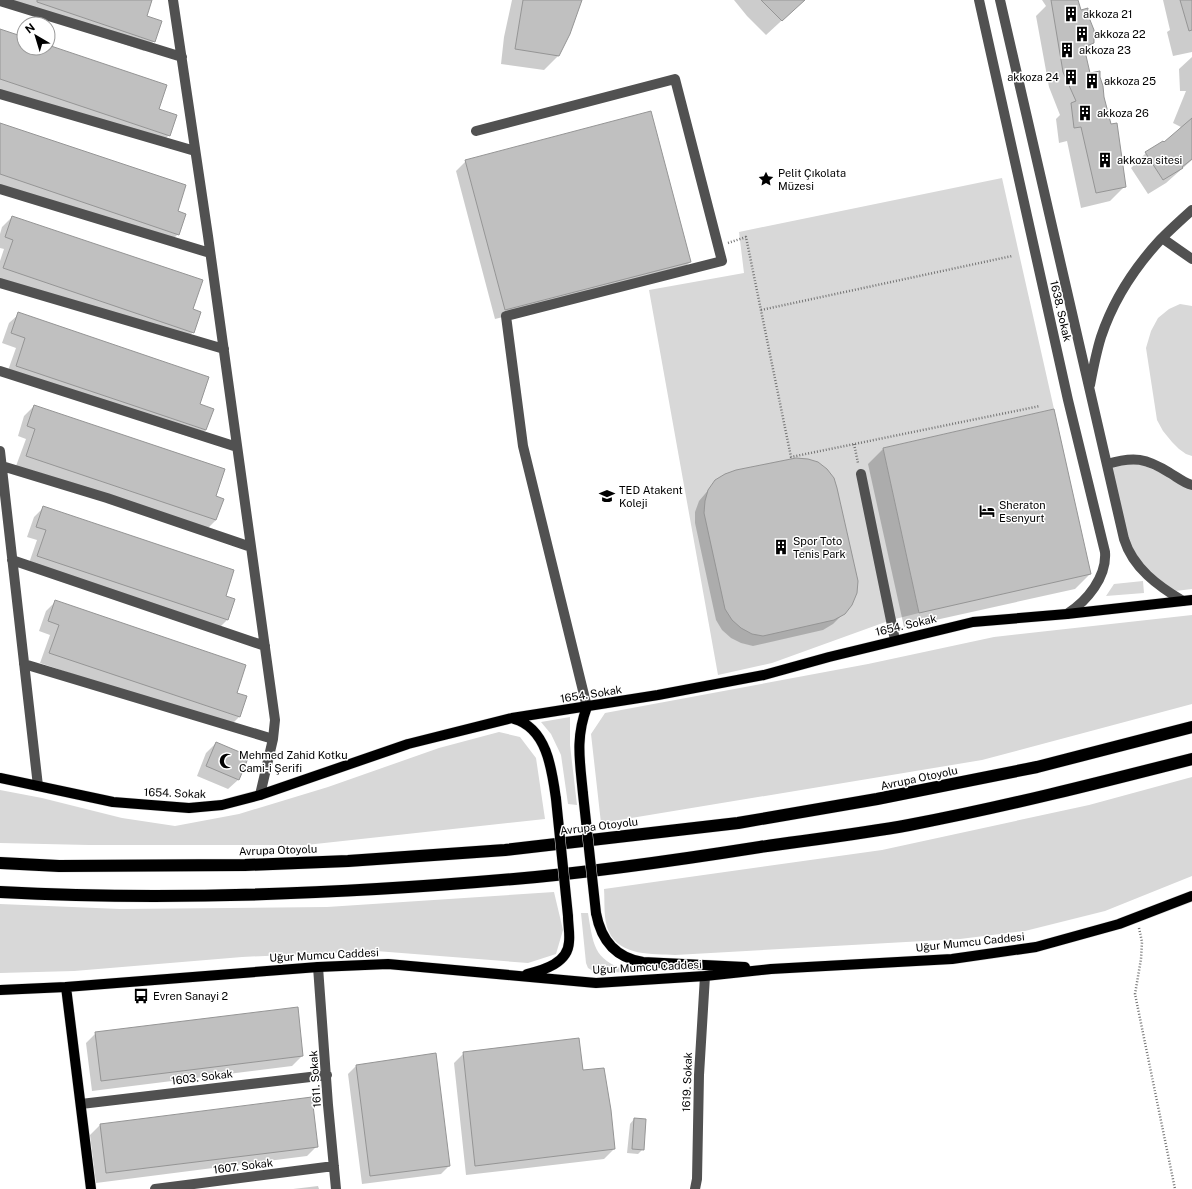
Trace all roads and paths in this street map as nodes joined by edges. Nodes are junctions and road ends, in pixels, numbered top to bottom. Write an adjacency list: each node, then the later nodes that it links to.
1 (173, 0): 5 (street)
2 (979, 0): 32 (street, 1638. Sokak)
3 (1000, 0): 20 (street, 1638. Sokak)
4 (0, 1): 5 (street)
5 (182, 57): 8 (street)
6 (0, 94): 8 (street)
7 (476, 131): 12 (street)
8 (195, 151): 13 (street)
9 (0, 189): 13 (street)
10 (1192, 210): 11 (street)
11 (1162, 238): 15 (street); 20 (street)
12 (718, 246): 17 (path); 36 (street)
13 (210, 253): 18 (street)
14 (1012, 256): 17 (path)
15 (1192, 259)
16 (0, 283): 18 (street)
17 (761, 310): 22 (path)
18 (224, 349): 23 (street)
19 (0, 371): 23 (street)
20 (1089, 389): 25 (street, 1638. Sokak)
21 (1040, 406): 22 (path)
22 (854, 444): 27 (path)
23 (237, 447): 29 (street)
24 (0, 452): 26 (street)
25 (1107, 464): 28 (street); 31 (street, 1638. Sokak)
26 (2, 466): 29 (street); 30 (street)
27 (860, 474): 33 (street)
28 (1192, 485)
29 (251, 547): 34 (street)
30 (12, 560): 34 (street); 35 (street)
31 (1187, 601): 32 (main road, 1654. Sokak)
32 (1067, 614): 33 (main road, 1654. Sokak)
33 (895, 640): 36 (main road, 1654. Sokak)
34 (265, 646): 39 (street)
35 (24, 664): 39 (street); 42 (street)
36 (587, 707): 37 (main road, 1654. Sokak); 49 (main road, bridge)
37 (512, 718): 43 (main road, 1654. Sokak); 50 (main road, bridge)
38 (1192, 727): 44 (highway, Avrupa Otoyolu)
39 (273, 739): 43 (street)
40 (1192, 759): 45 (highway)
41 (0, 778): 42 (main road, 1654. Sokak)
42 (38, 786): 43 (main road, 1654. Sokak)
43 (260, 795)
44 (0, 863)
45 (0, 892)
46 (1192, 896): 47 (main road, Uğur Mumcu Caddesi)
47 (1137, 917): 49 (main road, Uğur Mumcu Caddesi); 61 (path)
48 (318, 967): 50 (main road, Uğur Mumcu Caddesi); 52 (main road, Uğur Mumcu Caddesi); 54 (street, 1611. Sokak)
49 (771, 969): 51 (main road, Uğur Mumcu Caddesi)
50 (518, 976): 51 (main road, Uğur Mumcu Caddesi)
51 (705, 976): 60 (street, 1619. Sokak)
52 (66, 986): 53 (main road, Uğur Mumcu Caddesi); 55 (main road)
53 (0, 990)
54 (327, 1075): 55 (street, 1603. Sokak); 56 (street, 1611. Sokak)
55 (81, 1104): 57 (main road)
56 (334, 1166): 58 (street, 1607. Sokak); 59 (street, 1611. Sokak)
57 (91, 1189)
58 (154, 1189)
59 (336, 1189)
60 (695, 1189)
61 (1175, 1189)

